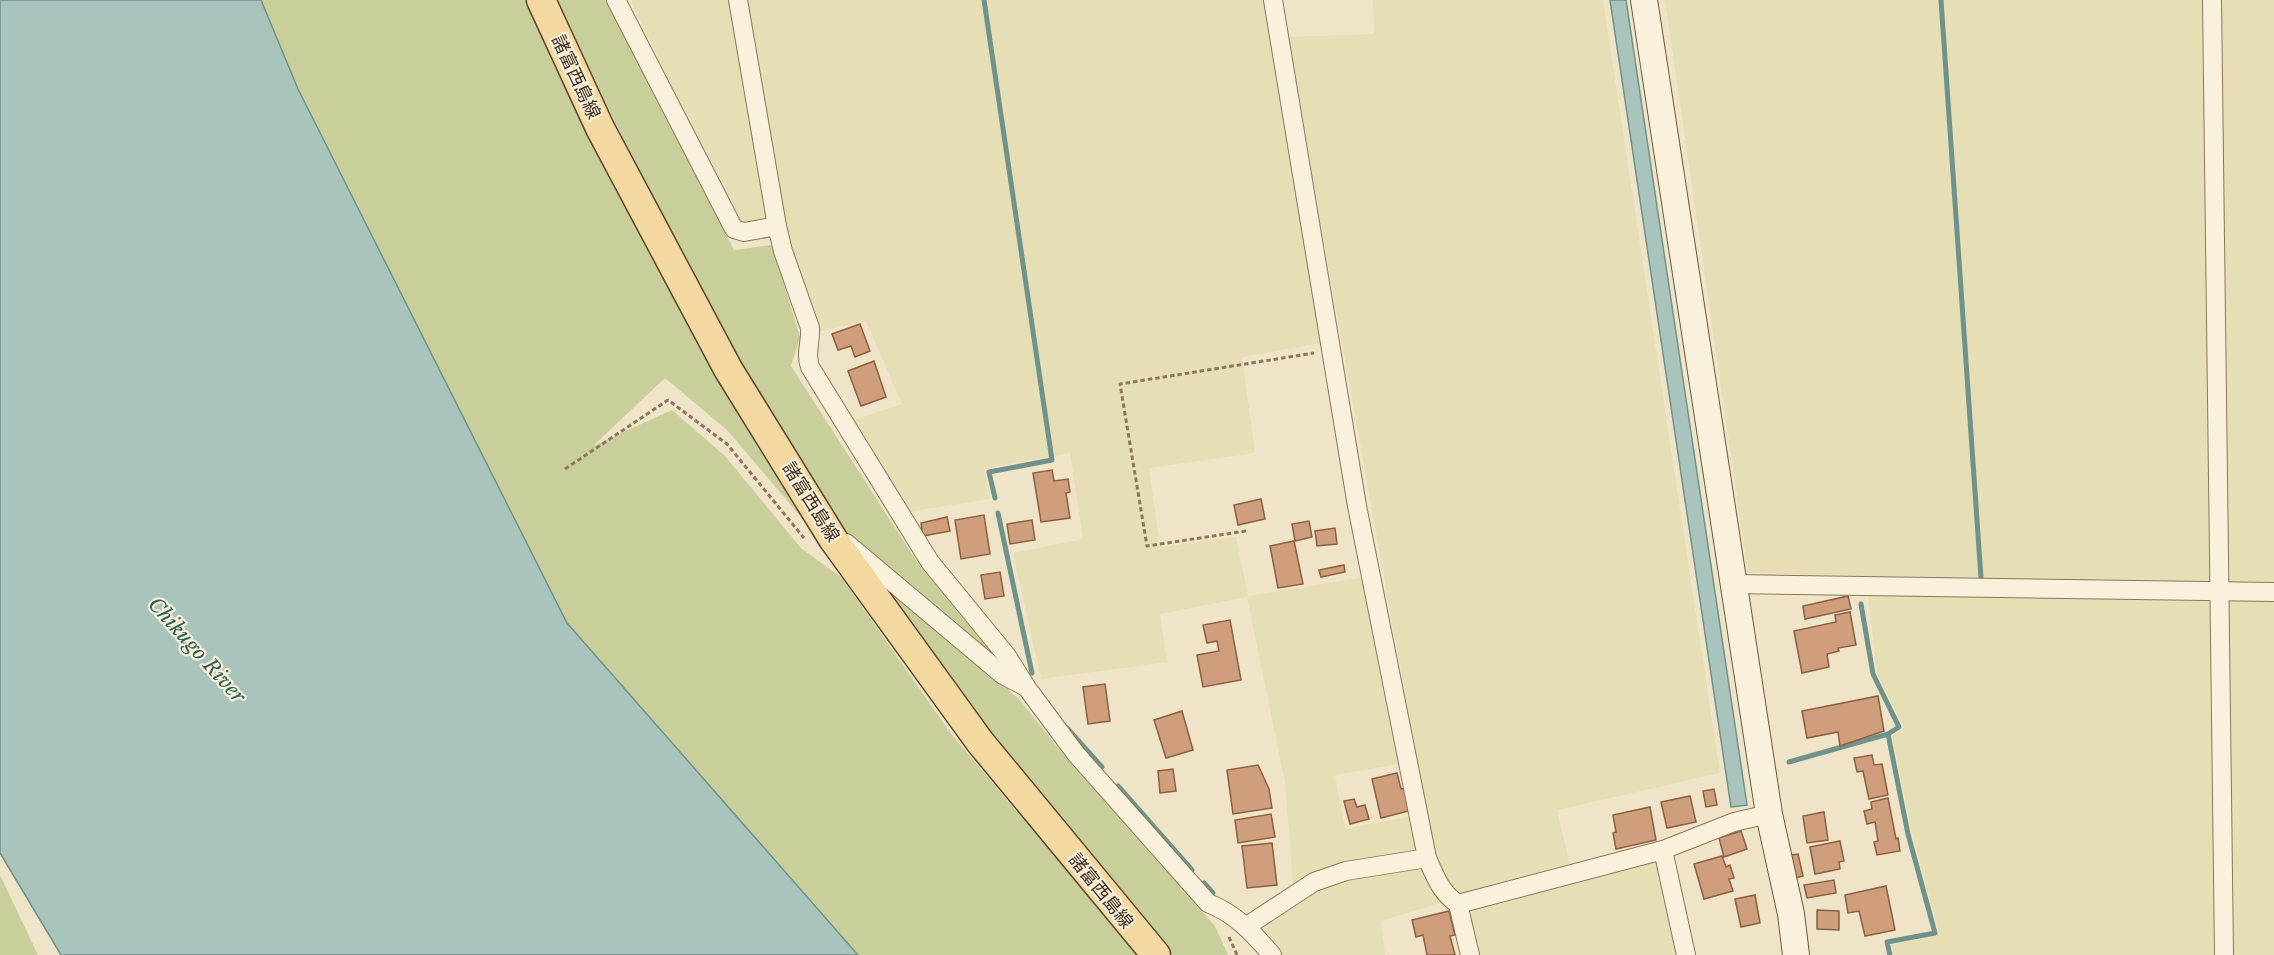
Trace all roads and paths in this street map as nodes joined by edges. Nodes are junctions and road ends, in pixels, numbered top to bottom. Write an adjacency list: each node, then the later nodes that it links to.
1 (541, 0): 11 (main road, 諸富西島線)
2 (616, 0): 7 (street)
3 (738, 0): 7 (street)
4 (1273, 0): 8 (street)
5 (1644, 0): 12 (street)
6 (2212, 0): 13 (street)
7 (777, 226): 15 (street)
8 (1331, 350): 10 (path); 18 (street)
9 (565, 470): 11 (path)
10 (1246, 531)
11 (833, 539): 15 (street); 21 (main road, 諸富西島線)
12 (1733, 584): 13 (street); 16 (street)
13 (2220, 591): 14 (street); 26 (street)
14 (2274, 592)
15 (1027, 688): 20 (street)
16 (1769, 814): 17 (street); 25 (street)
17 (1663, 850): 19 (street); 24 (street)
18 (1427, 858): 19 (street); 20 (street)
19 (1458, 904): 23 (street)
20 (1247, 926): 22 (street)
21 (1156, 955)
22 (1272, 955)
23 (1470, 955)
24 (1686, 955)
25 (1796, 955)
26 (2224, 955)

